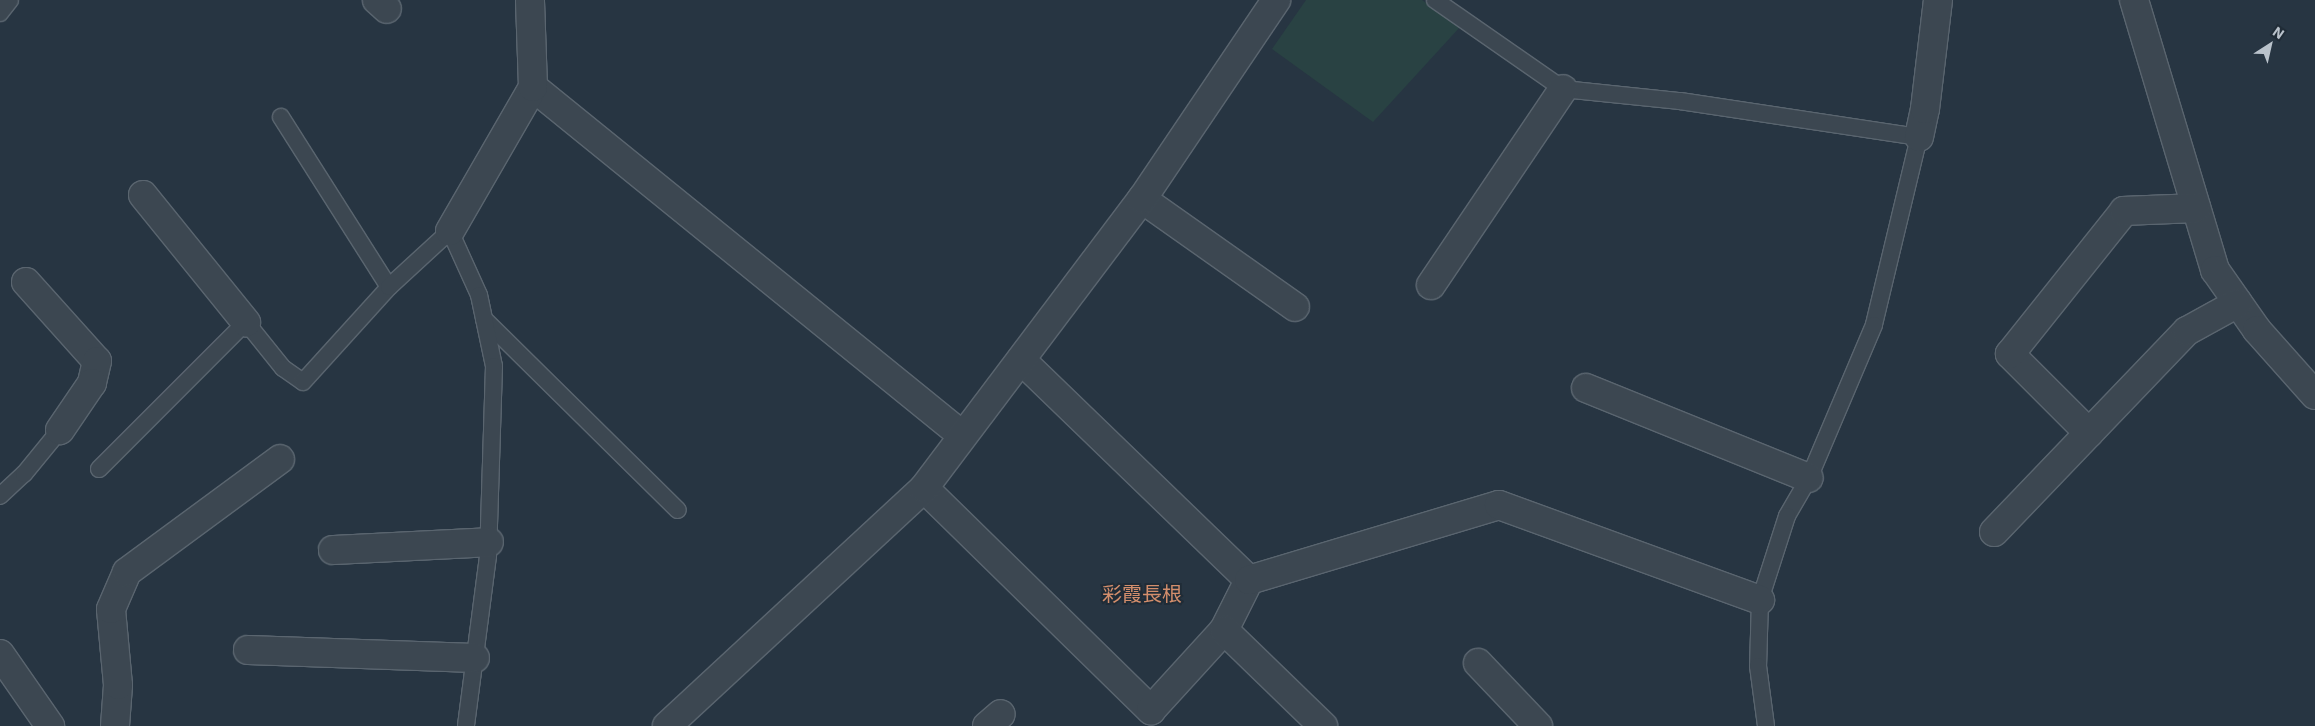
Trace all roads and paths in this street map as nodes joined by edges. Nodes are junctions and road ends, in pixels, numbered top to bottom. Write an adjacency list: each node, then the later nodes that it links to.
1 (10, 0): 7 (lane)
2 (530, 0): 8 (street)
3 (1276, 0): 13 (street)
4 (1435, 0): 9 (lane)
5 (1938, 0): 11 (street)
6 (2134, 0): 14 (street)
7 (0, 13)
8 (533, 87): 15 (street); 28 (street)
9 (1563, 89): 11 (lane); 17 (street)
10 (281, 118): 18 (lane)
11 (1919, 138): 31 (lane)
12 (143, 195): 22 (street)
13 (1142, 199): 20 (street); 23 (street)
14 (2196, 208): 19 (street); 27 (street)
15 (450, 231): 18 (lane); 21 (lane)
16 (26, 282): 26 (street)
17 (1431, 285)
18 (389, 287): 22 (lane)
19 (2238, 303): 25 (street); 27 (street)
20 (1295, 307)
21 (484, 319): 34 (lane); 36 (lane)
22 (246, 322): 30 (lane)
23 (1021, 360): 28 (street); 38 (street)
24 (1586, 388): 31 (street)
25 (2315, 395)
26 (60, 430): 33 (lane)
27 (2089, 433): 35 (street)
28 (962, 435): 32 (street)
29 (280, 459): 46 (street)
30 (99, 470)
31 (1809, 478): 39 (lane)
32 (924, 488): 40 (street); 48 (street)
33 (0, 496)
34 (678, 510)
35 (1994, 532)
36 (489, 542): 37 (street); 43 (lane)
37 (333, 550)
38 (1249, 580): 39 (street); 40 (street)
39 (1760, 600): 51 (lane)
40 (1224, 630): 49 (street)
41 (248, 650): 43 (street)
42 (0, 654): 45 (street)
43 (475, 658): 47 (lane)
44 (1478, 663): 50 (street)
45 (50, 726)
46 (115, 726)
47 (466, 726)
48 (667, 726)
49 (1324, 726)
50 (1538, 726)
51 (1766, 726)

